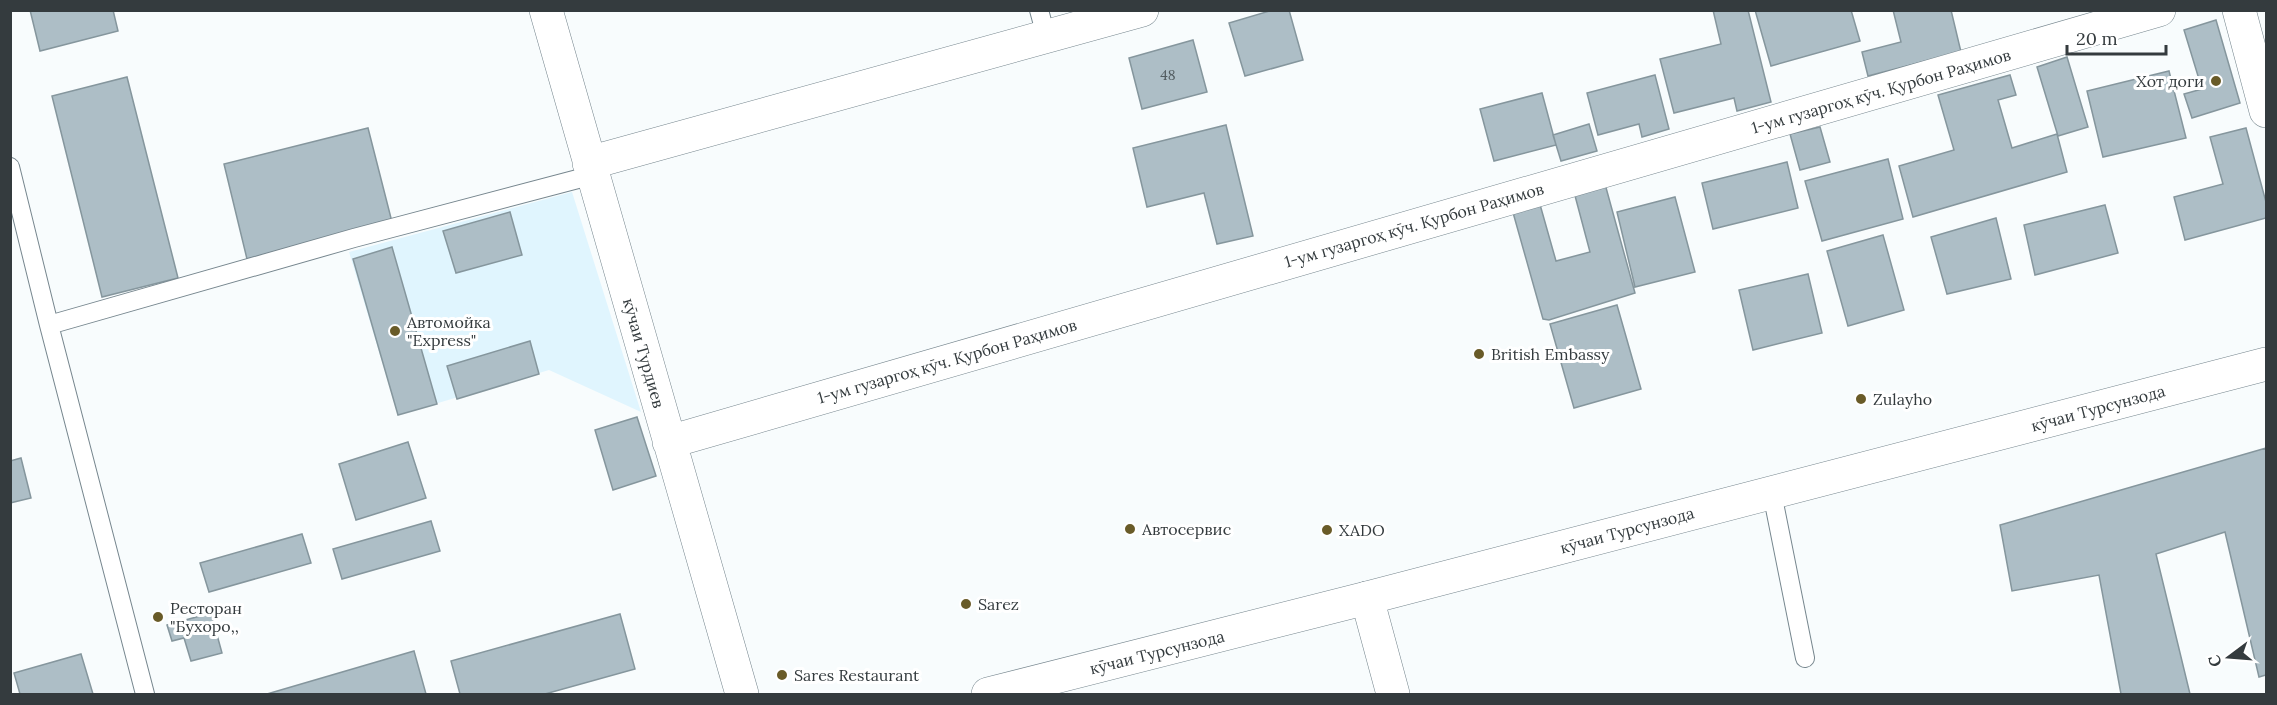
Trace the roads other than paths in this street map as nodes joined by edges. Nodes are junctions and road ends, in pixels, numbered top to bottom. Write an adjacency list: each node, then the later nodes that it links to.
1 (546, 10): 8 (street, кӯчаи Турдиев)
2 (1142, 10): 5 (street)
3 (2159, 10): 11 (street, 1-ум гузаргоҳ кӯч. Қурбон Раҳимов)
4 (2239, 10): 6 (street)
5 (1042, 23): 8 (street)
6 (2266, 111)
7 (10, 167): 9 (lane)
8 (591, 169): 9 (lane); 11 (street, кӯчаи Турдиев)
9 (49, 325): 15 (lane)
10 (2266, 364): 12 (street, кӯчаи Турсунзода)
11 (669, 442): 16 (street, кӯчаи Турдиев)
12 (1772, 493): 13 (street, кӯчаи Турсунзода); 14 (lane)
13 (1367, 598): 17 (street, кӯчаи Турсунзода); 18 (street)
14 (1805, 658)
15 (145, 694)
16 (742, 694)
17 (988, 694)
18 (1393, 694)

